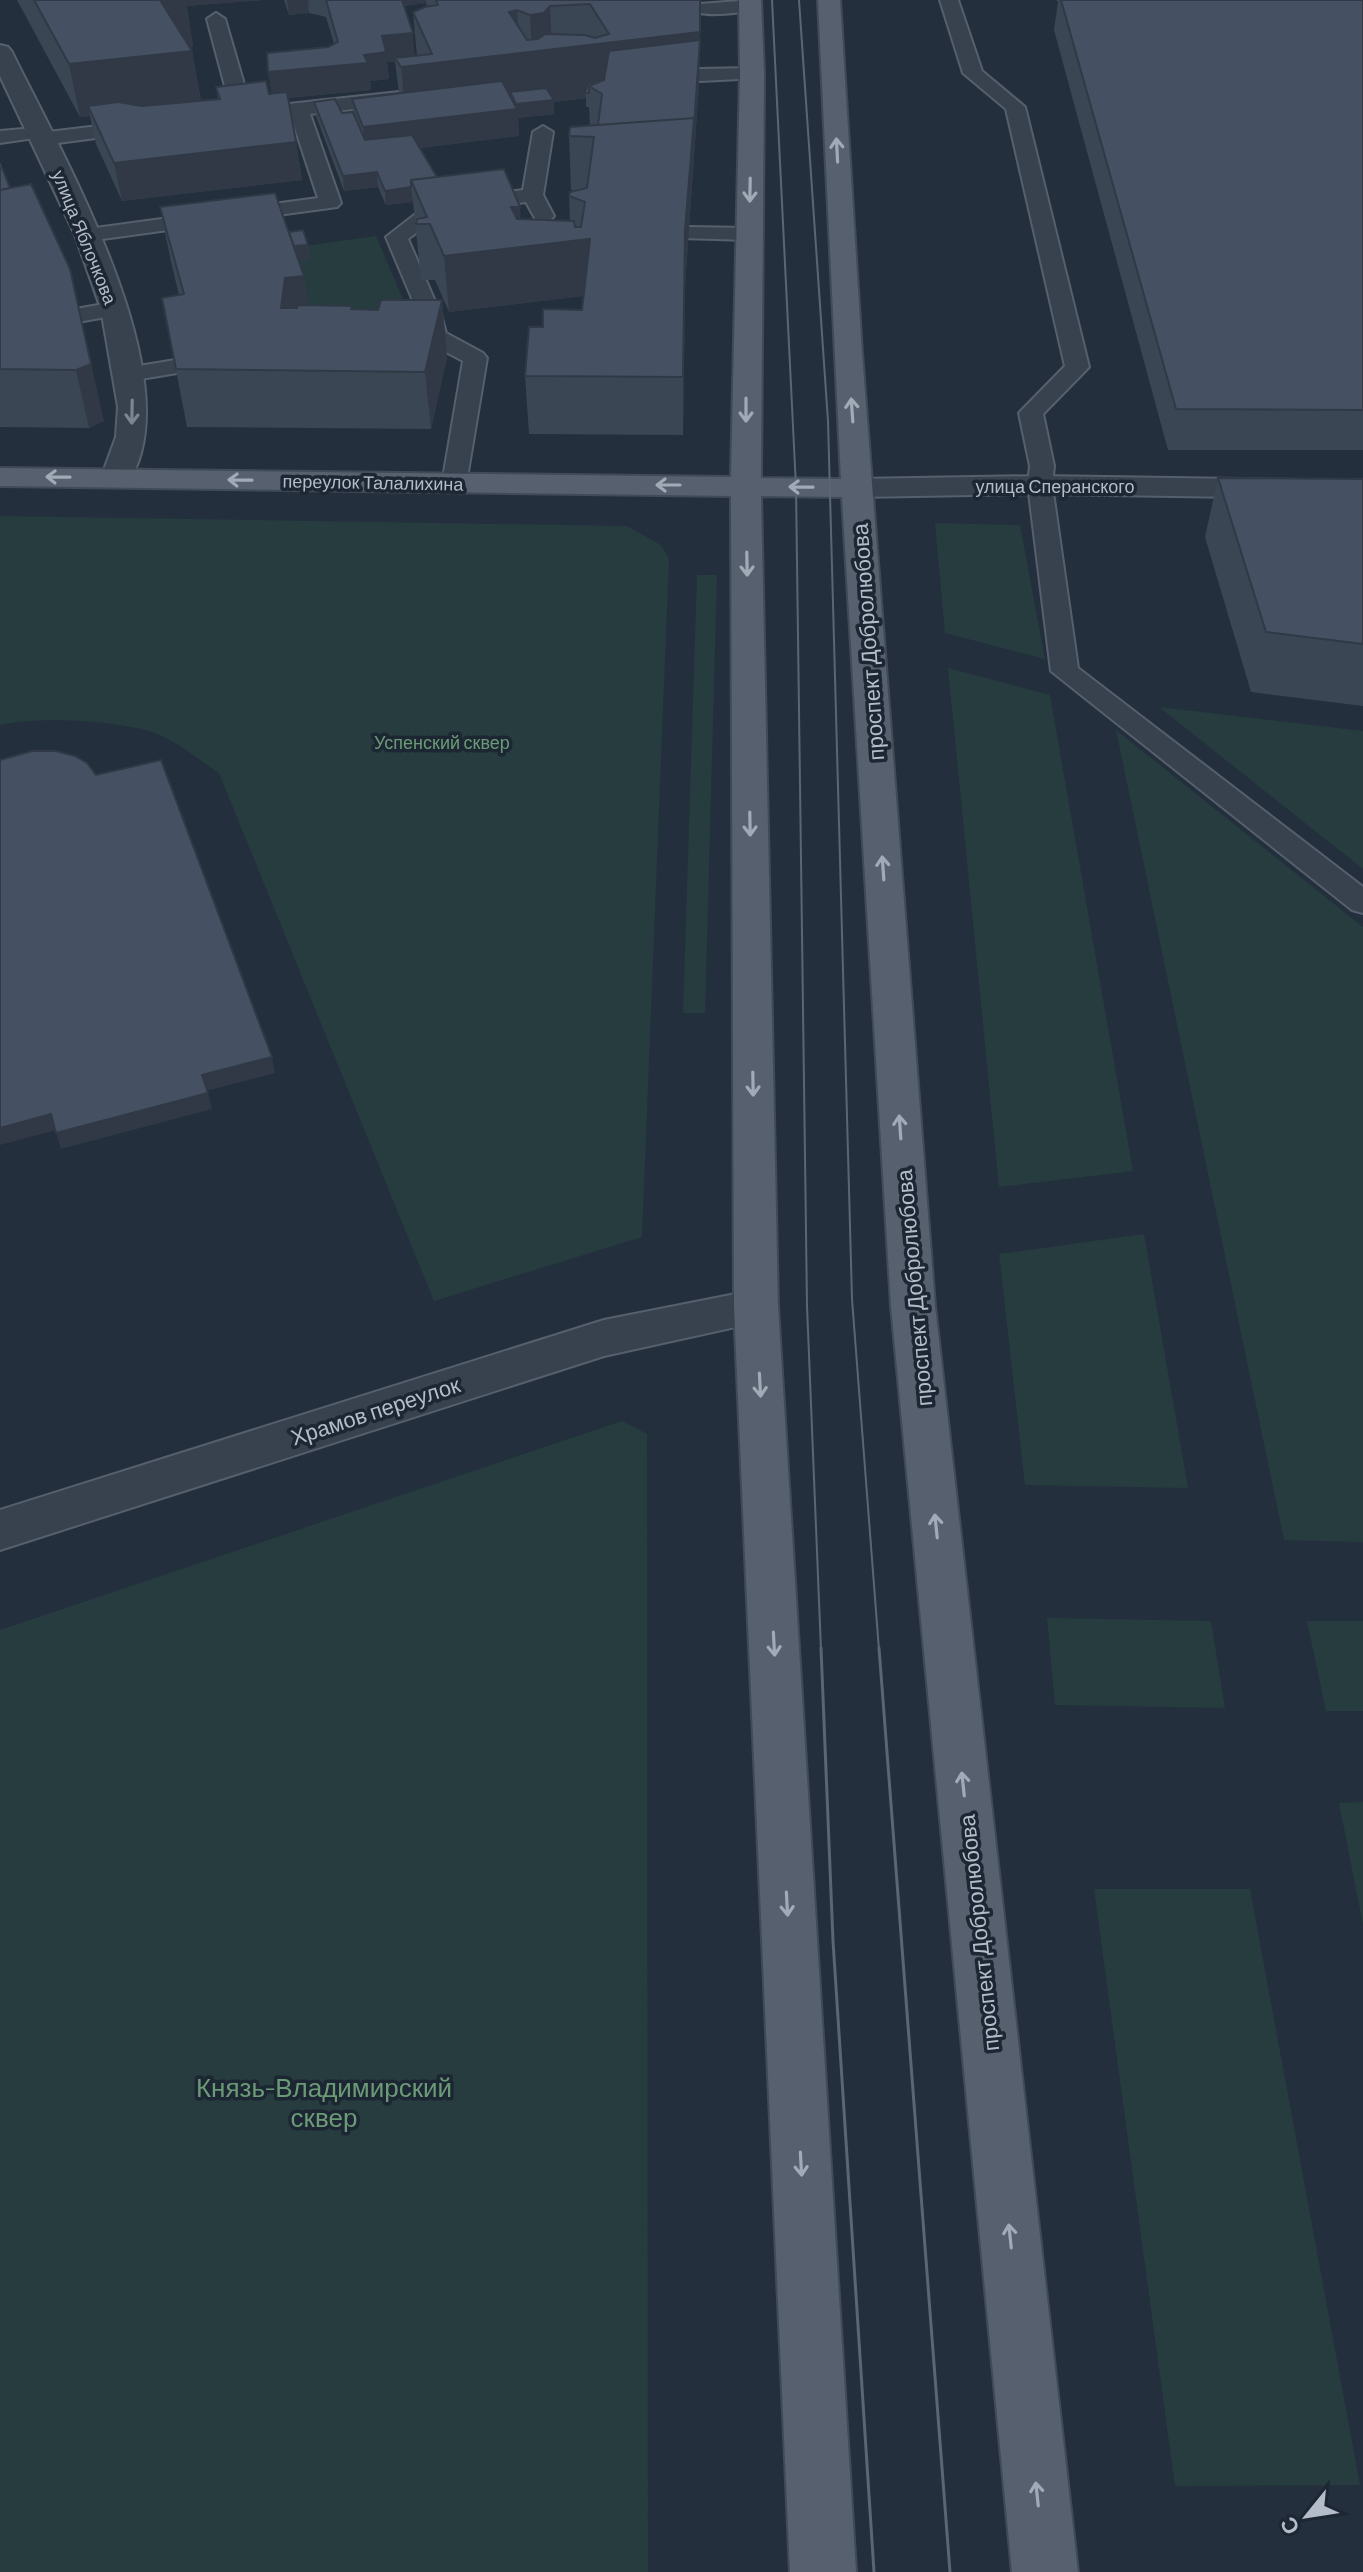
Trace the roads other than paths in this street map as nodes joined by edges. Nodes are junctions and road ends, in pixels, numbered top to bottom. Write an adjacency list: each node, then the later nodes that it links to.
1 (829, 0): 31 (main road, проспект Добролюбова, one-way to 1)
2 (949, 0): 29 (lane)
3 (750, 3): 4 (lane); 7 (main road)
4 (700, 9)
5 (216, 19): 10 (lane)
6 (0, 52): 13 (street, улица Яблочкова)
7 (752, 74): 8 (lane); 18 (main road, one-way to 18)
8 (700, 75)
9 (403, 97): 10 (lane)
10 (299, 109): 19 (lane)
11 (166, 125): 13 (lane)
12 (543, 132): 15 (lane)
13 (41, 135): 14 (lane); 19 (street, улица Яблочкова)
14 (0, 137)
15 (533, 195): 16 (lane); 22 (lane)
16 (563, 230)
17 (689, 233): 18 (lane)
18 (749, 234): 30 (main road, one-way to 30)
19 (88, 235): 20 (street, улица Яблочкова)
20 (115, 309): 21 (lane); 25 (street, улица Яблочкова)
21 (78, 315)
22 (435, 337): 23 (lane); 28 (lane)
23 (383, 340)
24 (175, 367): 25 (lane)
25 (129, 374): 27 (street, улица Яблочкова, one-way to 27)
26 (0, 477): 27 (main road, переулок Талалихина, one-way to 26)
27 (116, 478): 28 (main road, переулок Талалихина, one-way to 27)
28 (454, 484): 30 (main road, переулок Талалихина, one-way to 28)
29 (1040, 485): 31 (street, улица Сперанского); 32 (street, улица Сперанского); 33 (lane)
30 (746, 486): 31 (main road, улица Сперанского, one-way to 30); 34 (main road, one-way to 34)
31 (857, 488): 37 (main road, проспект Добролюбова, one-way to 31)
32 (1363, 490)
33 (1363, 903)
34 (756, 1307): 35 (street, Храмов переулок); 36 (main road, one-way to 36)
35 (0, 1530)
36 (823, 2572)
37 (1045, 2572)

